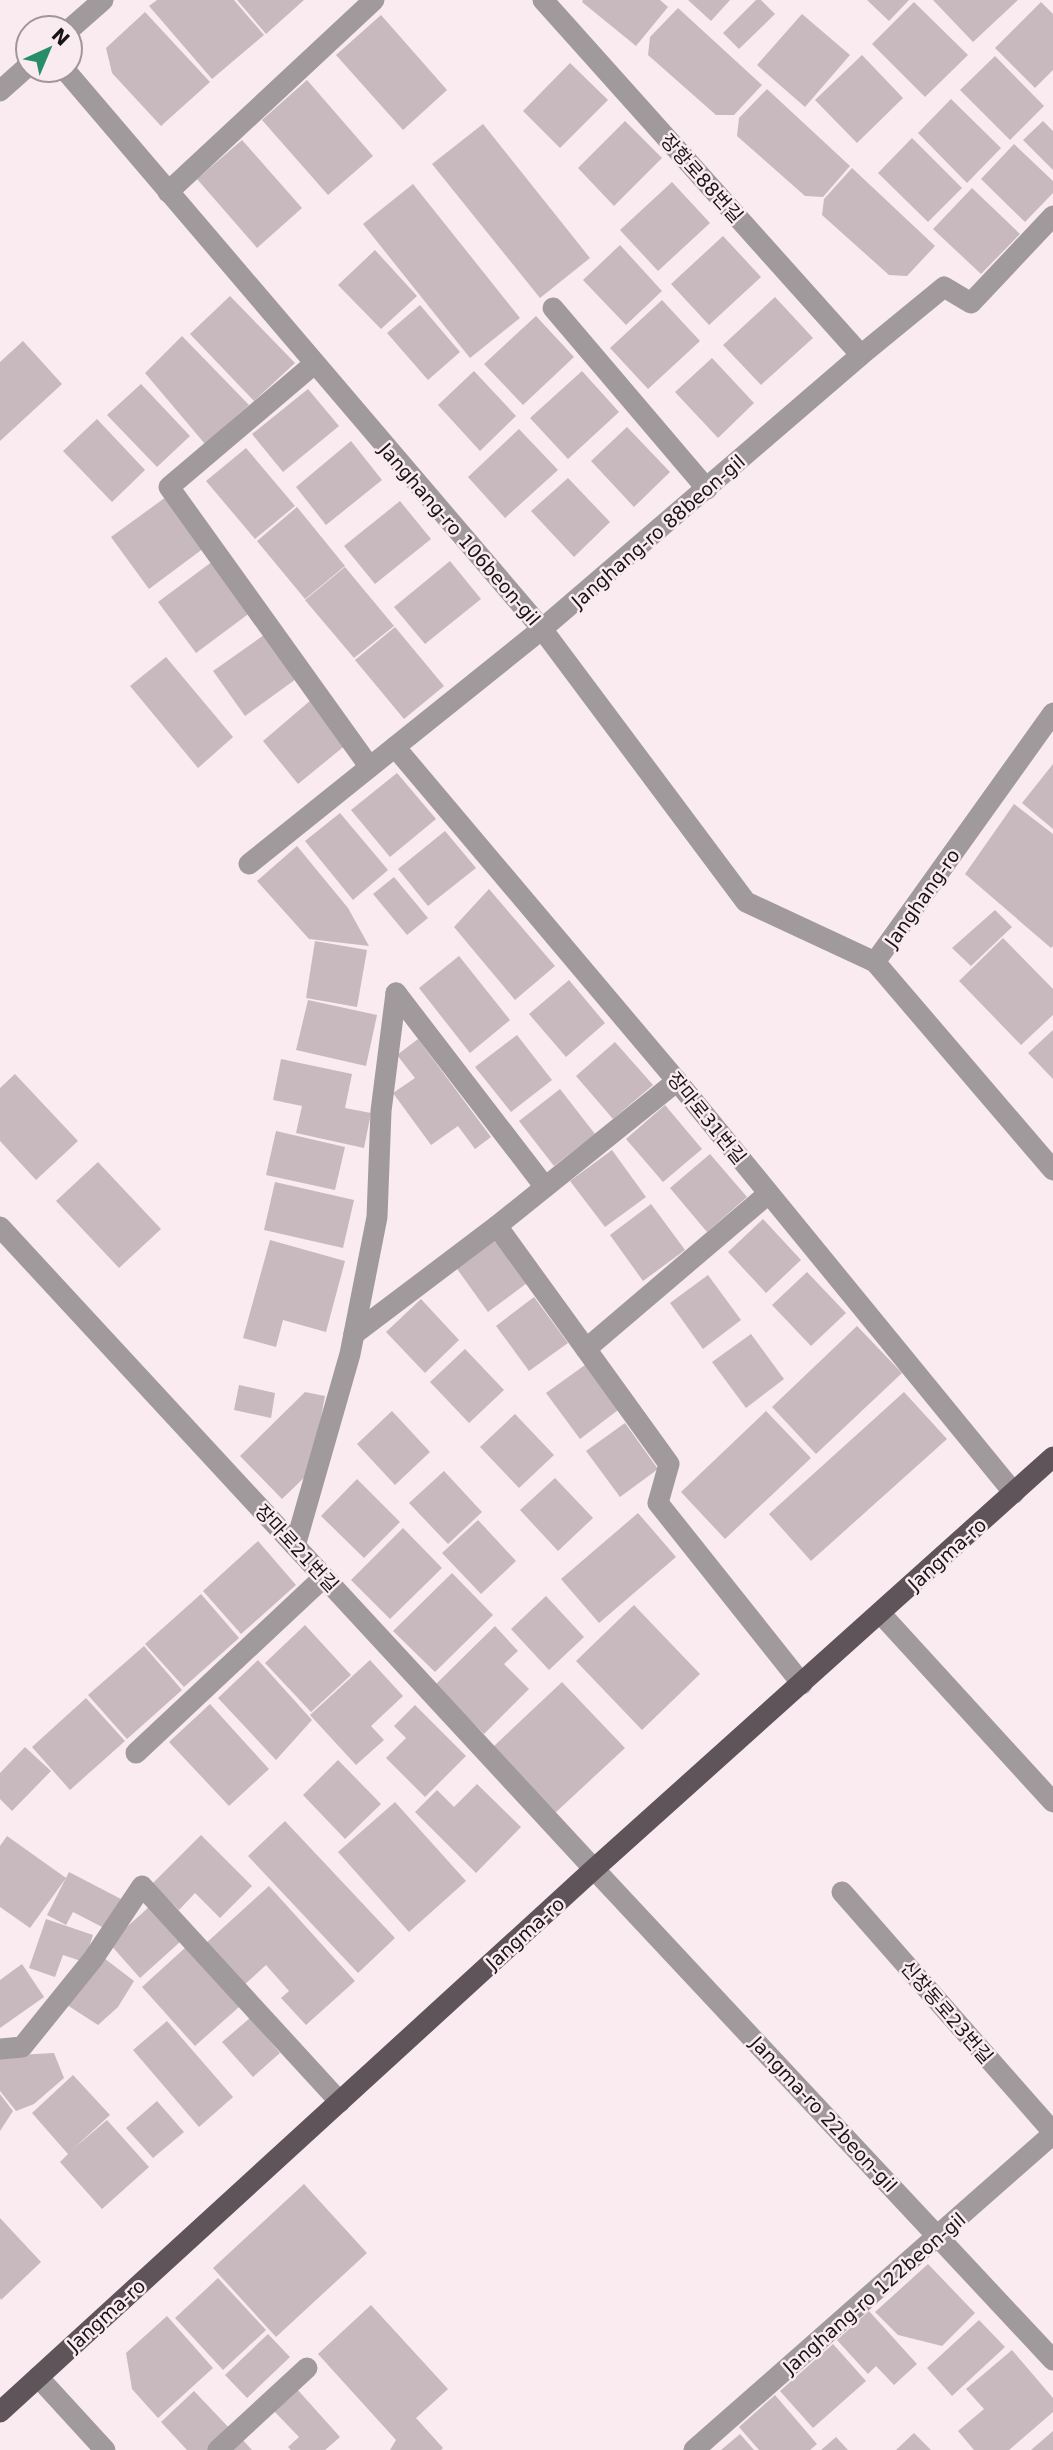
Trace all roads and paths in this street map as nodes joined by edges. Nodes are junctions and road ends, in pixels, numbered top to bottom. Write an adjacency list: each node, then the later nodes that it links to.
1 (103, 0): 4 (street)
2 (374, 0): 8 (street)
3 (543, 0): 11 (street, 장항로88번길)
4 (84, 17)
5 (14, 78): 7 (street)
6 (77, 84): 8 (street, Janghang-ro 106beon-gil)
7 (0, 91)
8 (168, 191): 12 (street, Janghang-ro 106beon-gil)
9 (1053, 216): 11 (street, Janghang-ro 88beon-gil)
10 (554, 308): 13 (street)
11 (861, 355): 13 (street, Janghang-ro 88beon-gil)
12 (314, 364): 14 (street, Janghang-ro 106beon-gil); 17 (street)
13 (707, 489): 14 (street, Janghang-ro 88beon-gil)
14 (542, 629): 16 (street, Janghang-ro 88beon-gil); 19 (street, Janghang-ro 106beon-gil)
15 (1053, 713): 19 (street, Janghang-ro)
16 (395, 747): 17 (street, Janghang-ro 88beon-gil); 20 (street, 장마로31번길)
17 (369, 766): 18 (street, Janghang-ro 88beon-gil)
18 (249, 863)
19 (876, 962): 21 (street, Janghang-ro)
20 (677, 1081): 22 (street); 23 (street, 장마로31번길)
21 (1053, 1170)
22 (545, 1187): 24 (street); 26 (street)
23 (768, 1194): 27 (street); 29 (street, 장마로31번길)
24 (497, 1226): 26 (street); 27 (street)
25 (0, 1227): 30 (street, 장마로21번길)
26 (354, 1334): 30 (street)
27 (586, 1349): 33 (street)
28 (1053, 1457): 29 (main road, Jangma-ro)
29 (1014, 1493): 32 (main road, Jangma-ro)
30 (295, 1546): 31 (street, 장마로21번길)
31 (324, 1577): 34 (street); 36 (street, 장마로21번길)
32 (881, 1614): 33 (main road, Jangma-ro); 35 (street)
33 (802, 1684): 36 (main road, Jangma-ro)
34 (136, 1754)
35 (1053, 1802)
36 (594, 1869): 39 (main road, Jangma-ro); 41 (street, Jangma-ro 22beon-gil)
37 (842, 1892): 40 (street, 신창동로23번길)
38 (0, 2049): 39 (street)
39 (340, 2102): 44 (main road, Jangma-ro)
40 (1053, 2133): 41 (street, Janghang-ro 122beon-gil)
41 (938, 2237): 42 (street, Jangma-ro 22beon-gil); 48 (street, Janghang-ro 122beon-gil)
42 (1053, 2360)
43 (307, 2368): 47 (street)
44 (38, 2377): 45 (main road, Jangma-ro); 46 (street)
45 (0, 2412)
46 (105, 2450)
47 (218, 2450)
48 (694, 2450)

